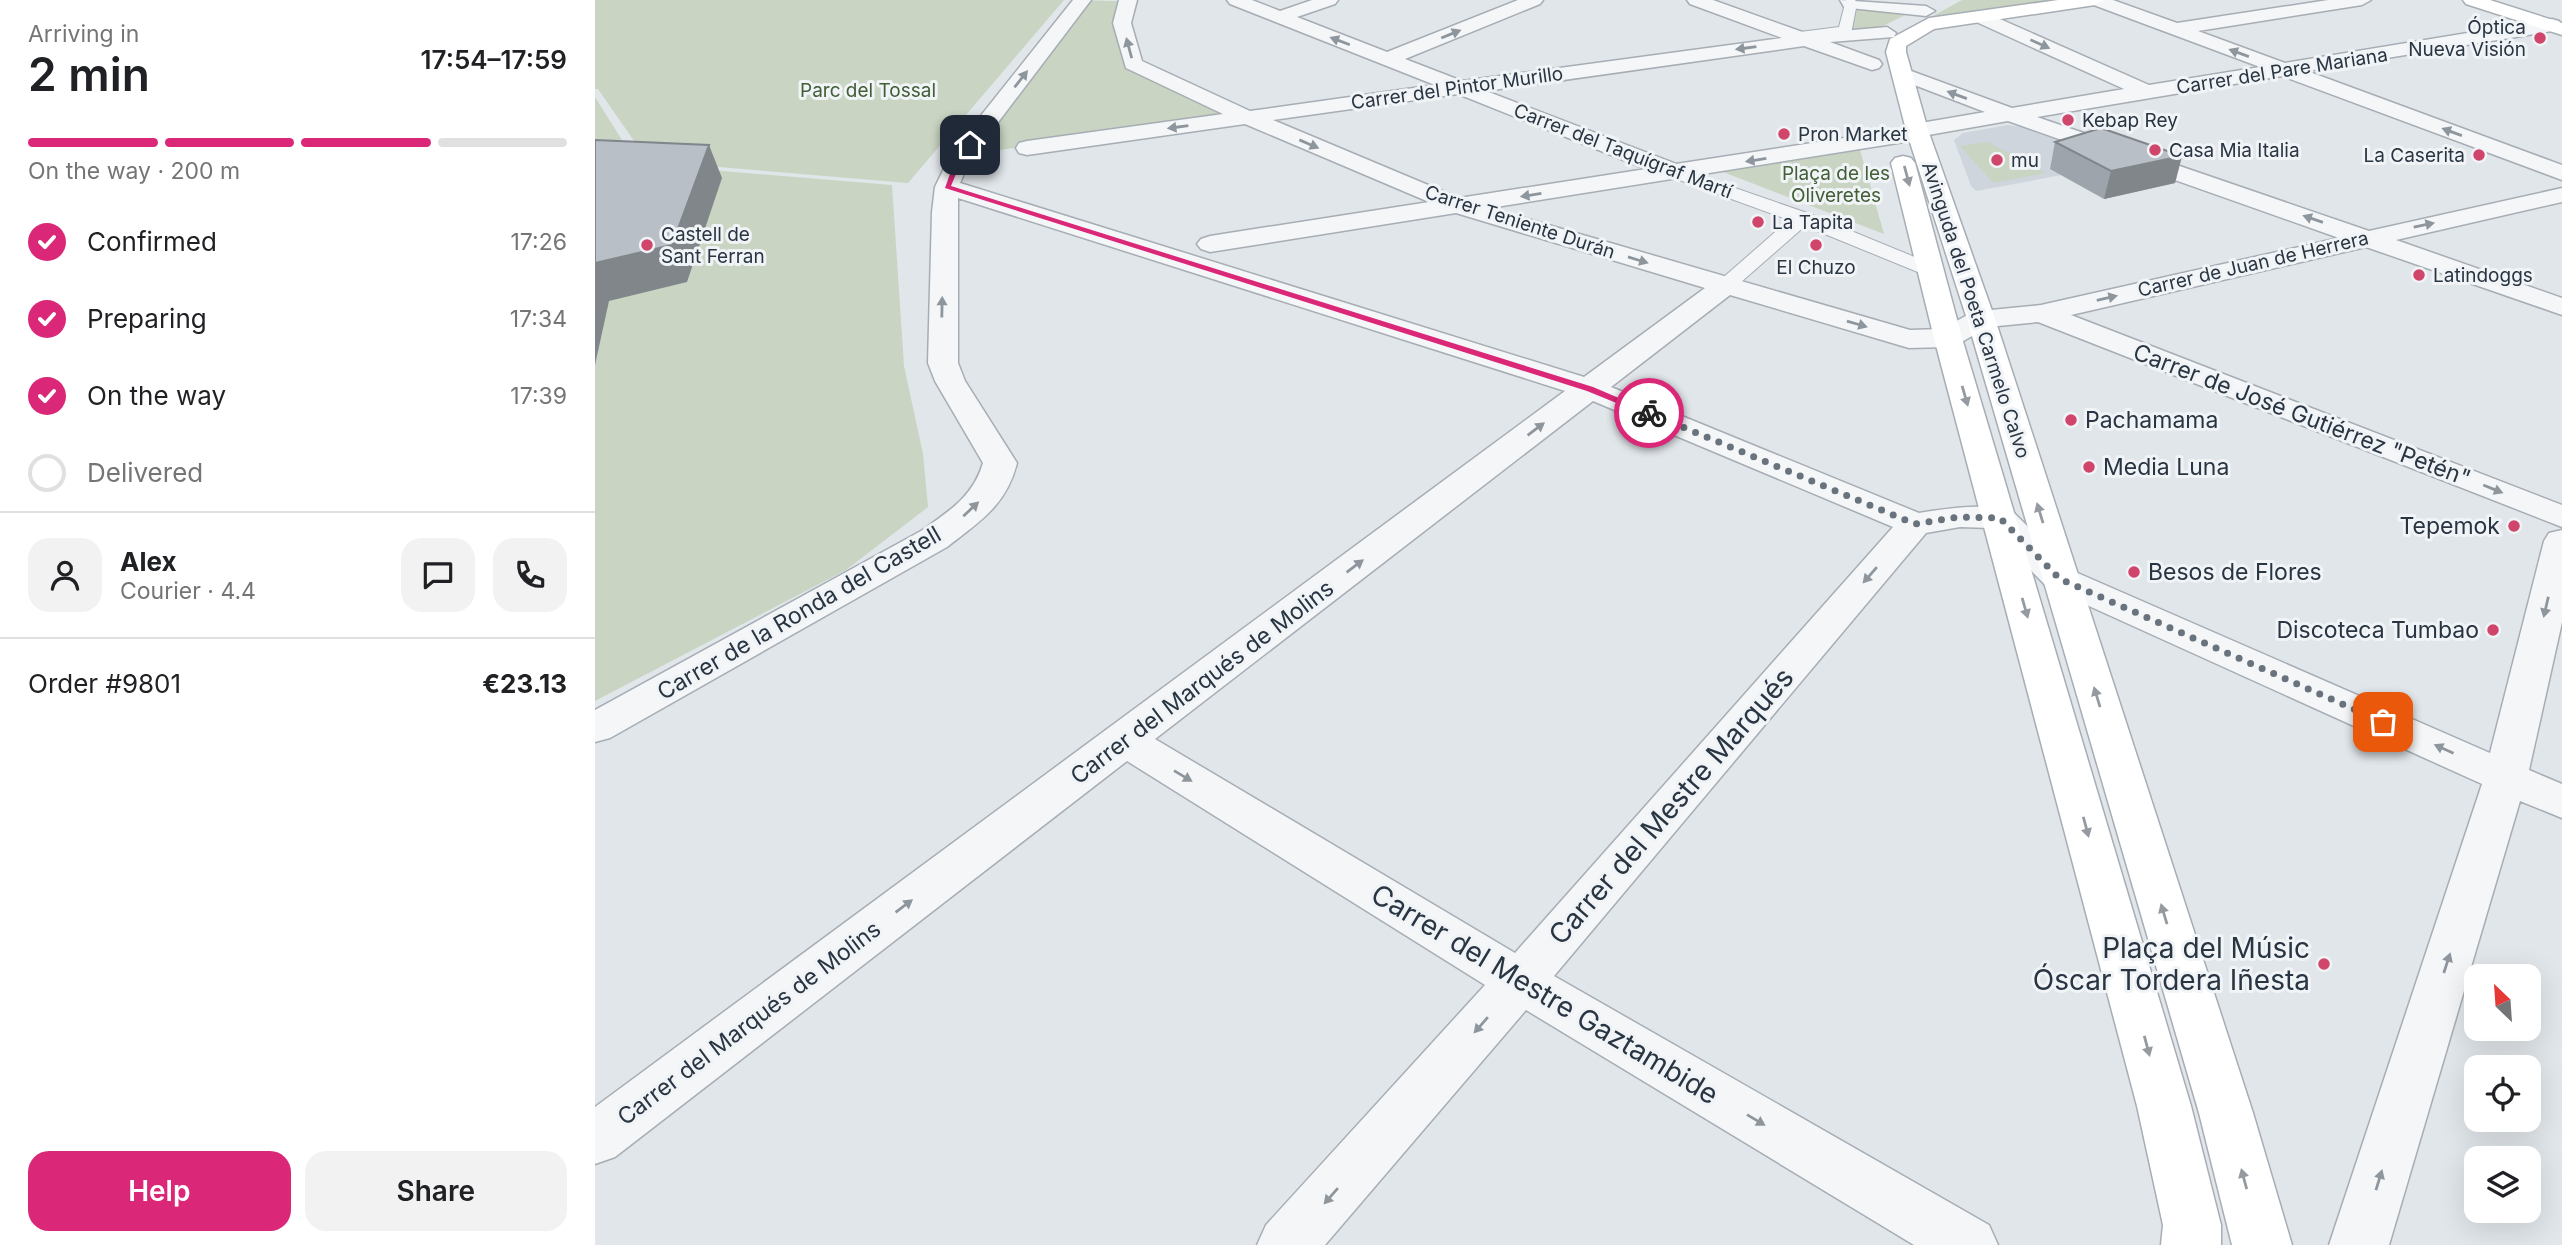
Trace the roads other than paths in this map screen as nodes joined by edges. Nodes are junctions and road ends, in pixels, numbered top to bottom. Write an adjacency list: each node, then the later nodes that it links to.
1 (1082, 0): 32 (street, Carrer de la Ronda del Castell, one-way to 1)
2 (1128, 0): 27 (street, Carrer Teniente Durán, one-way to 2)
3 (1236, 0): 14 (street, Carrer del Taquígraf Martí)
4 (1329, 0): 14 (street)
5 (1534, 0): 20 (street, one-way to 5)
6 (1696, 0): 19 (street)
7 (1947, 0): 12 (main road)
8 (2096, 0): 13 (main road); 16 (street)
9 (2362, 0): 16 (street)
10 (2472, 0): 15 (main road)
11 (1850, 1): 12 (street); 18 (street)
12 (1927, 11): 17 (main road)
13 (1978, 16): 23 (main road, Avinguda del Poeta Carmelo Calvo); 25 (street, one-way to 25)
14 (1280, 17): 20 (street, Carrer del Taquígraf Martí, one-way to 14)
15 (2559, 26): 22 (street, Carrer del Pare Mariana)
16 (2175, 29): 22 (street, one-way to 16)
17 (1887, 33): 18 (street, Carrer del Pintor Murillo); 21 (main road)
18 (1833, 35): 19 (street, Carrer del Pintor Murillo)
19 (1800, 37): 21 (street); 24 (street, Carrer del Pintor Murillo, one-way to 24)
20 (1388, 59): 24 (street, Carrer del Taquígraf Martí)
21 (1872, 64): 28 (main road, Avinguda del Poeta Carmelo Calvo)
22 (2286, 70): 25 (street, Carrer del Pare Mariana); 31 (street, one-way to 22)
23 (1903, 74): 26 (street, one-way to 23); 28 (main road, Avinguda del Poeta Carmelo Calvo)
24 (1461, 88): 27 (street, Carrer del Pintor Murillo); 30 (street, Carrer del Taquígraf Martí)
25 (2149, 93): 26 (street, Carrer del Pare Mariana)
26 (2011, 115): 28 (street, Carrer del Pare Mariana); 36 (street, one-way to 26)
27 (1246, 117): 29 (street, Carrer del Pintor Murillo, one-way to 29); 34 (street, Carrer Teniente Durán, one-way to 34)
28 (1907, 134): 30 (street, one-way to 30); 38 (main road, Avinguda del Poeta Carmelo Calvo, one-way to 38); 42 (main road, Avinguda del Poeta Carmelo Calvo)
29 (1027, 148)
30 (1677, 173): 34 (street, one-way to 34); 35 (street, Carrer del Taquígraf Martí)
31 (2562, 173)
32 (947, 187): 44 (street); 50 (street, Carrer de la Ronda del Castell, one-way to 32)
33 (2562, 195): 36 (street, Carrer de Juan de Herrera, one-way to 33)
34 (1458, 206): 37 (street); 39 (street, Carrer Teniente Durán, one-way to 39)
35 (1803, 218): 38 (street, Carrer del Taquígraf Martí); 39 (street, Carrer del Marqués de Molins)
36 (2367, 238): 40 (street); 41 (street, Carrer de Juan de Herrera, one-way to 36)
37 (1210, 244)
38 (1932, 271): 43 (main road, Avinguda del Poeta Carmelo Calvo)
39 (1725, 286): 43 (street, Carrer Teniente Durán, one-way to 43); 44 (street, Carrer del Marqués de Molins)
40 (2562, 307)
41 (2041, 313): 42 (street, Carrer de Juan de Herrera); 45 (street, Carrer de José Gutiérrez "Petén", one-way to 45)
42 (1981, 319): 43 (street, Carrer de Juan de Herrera); 49 (main road, Avinguda del Poeta Carmelo Calvo, one-way to 42)
43 (1948, 338): 46 (main road, Avinguda del Poeta Carmelo Calvo, one-way to 46)
44 (1590, 389): 47 (street); 51 (street, Carrer del Marqués de Molins, one-way to 44)
45 (2562, 517)
46 (2000, 518): 47 (street); 49 (street); 58 (main road, one-way to 58)
47 (1915, 524): 54 (street, Carrer del Mestre Marqués, one-way to 54)
48 (2562, 541): 52 (street, one-way to 52)
49 (2060, 579): 52 (street, one-way to 49); 59 (main road, one-way to 49)
50 (595, 728)
51 (1125, 740): 54 (street, Carrer del Mestre Gaztambide, one-way to 54); 55 (street, Carrer del Marqués de Molins, one-way to 51)
52 (2506, 776): 53 (street); 60 (street, one-way to 52)
53 (2562, 802)
54 (1520, 981): 56 (street, Carrer del Mestre Marqués, one-way to 56); 57 (street, Carrer del Mestre Gaztambide, one-way to 57)
55 (595, 1139)
56 (1287, 1245)
57 (1968, 1245)
58 (2190, 1245)
59 (2262, 1245)
60 (2359, 1245)

